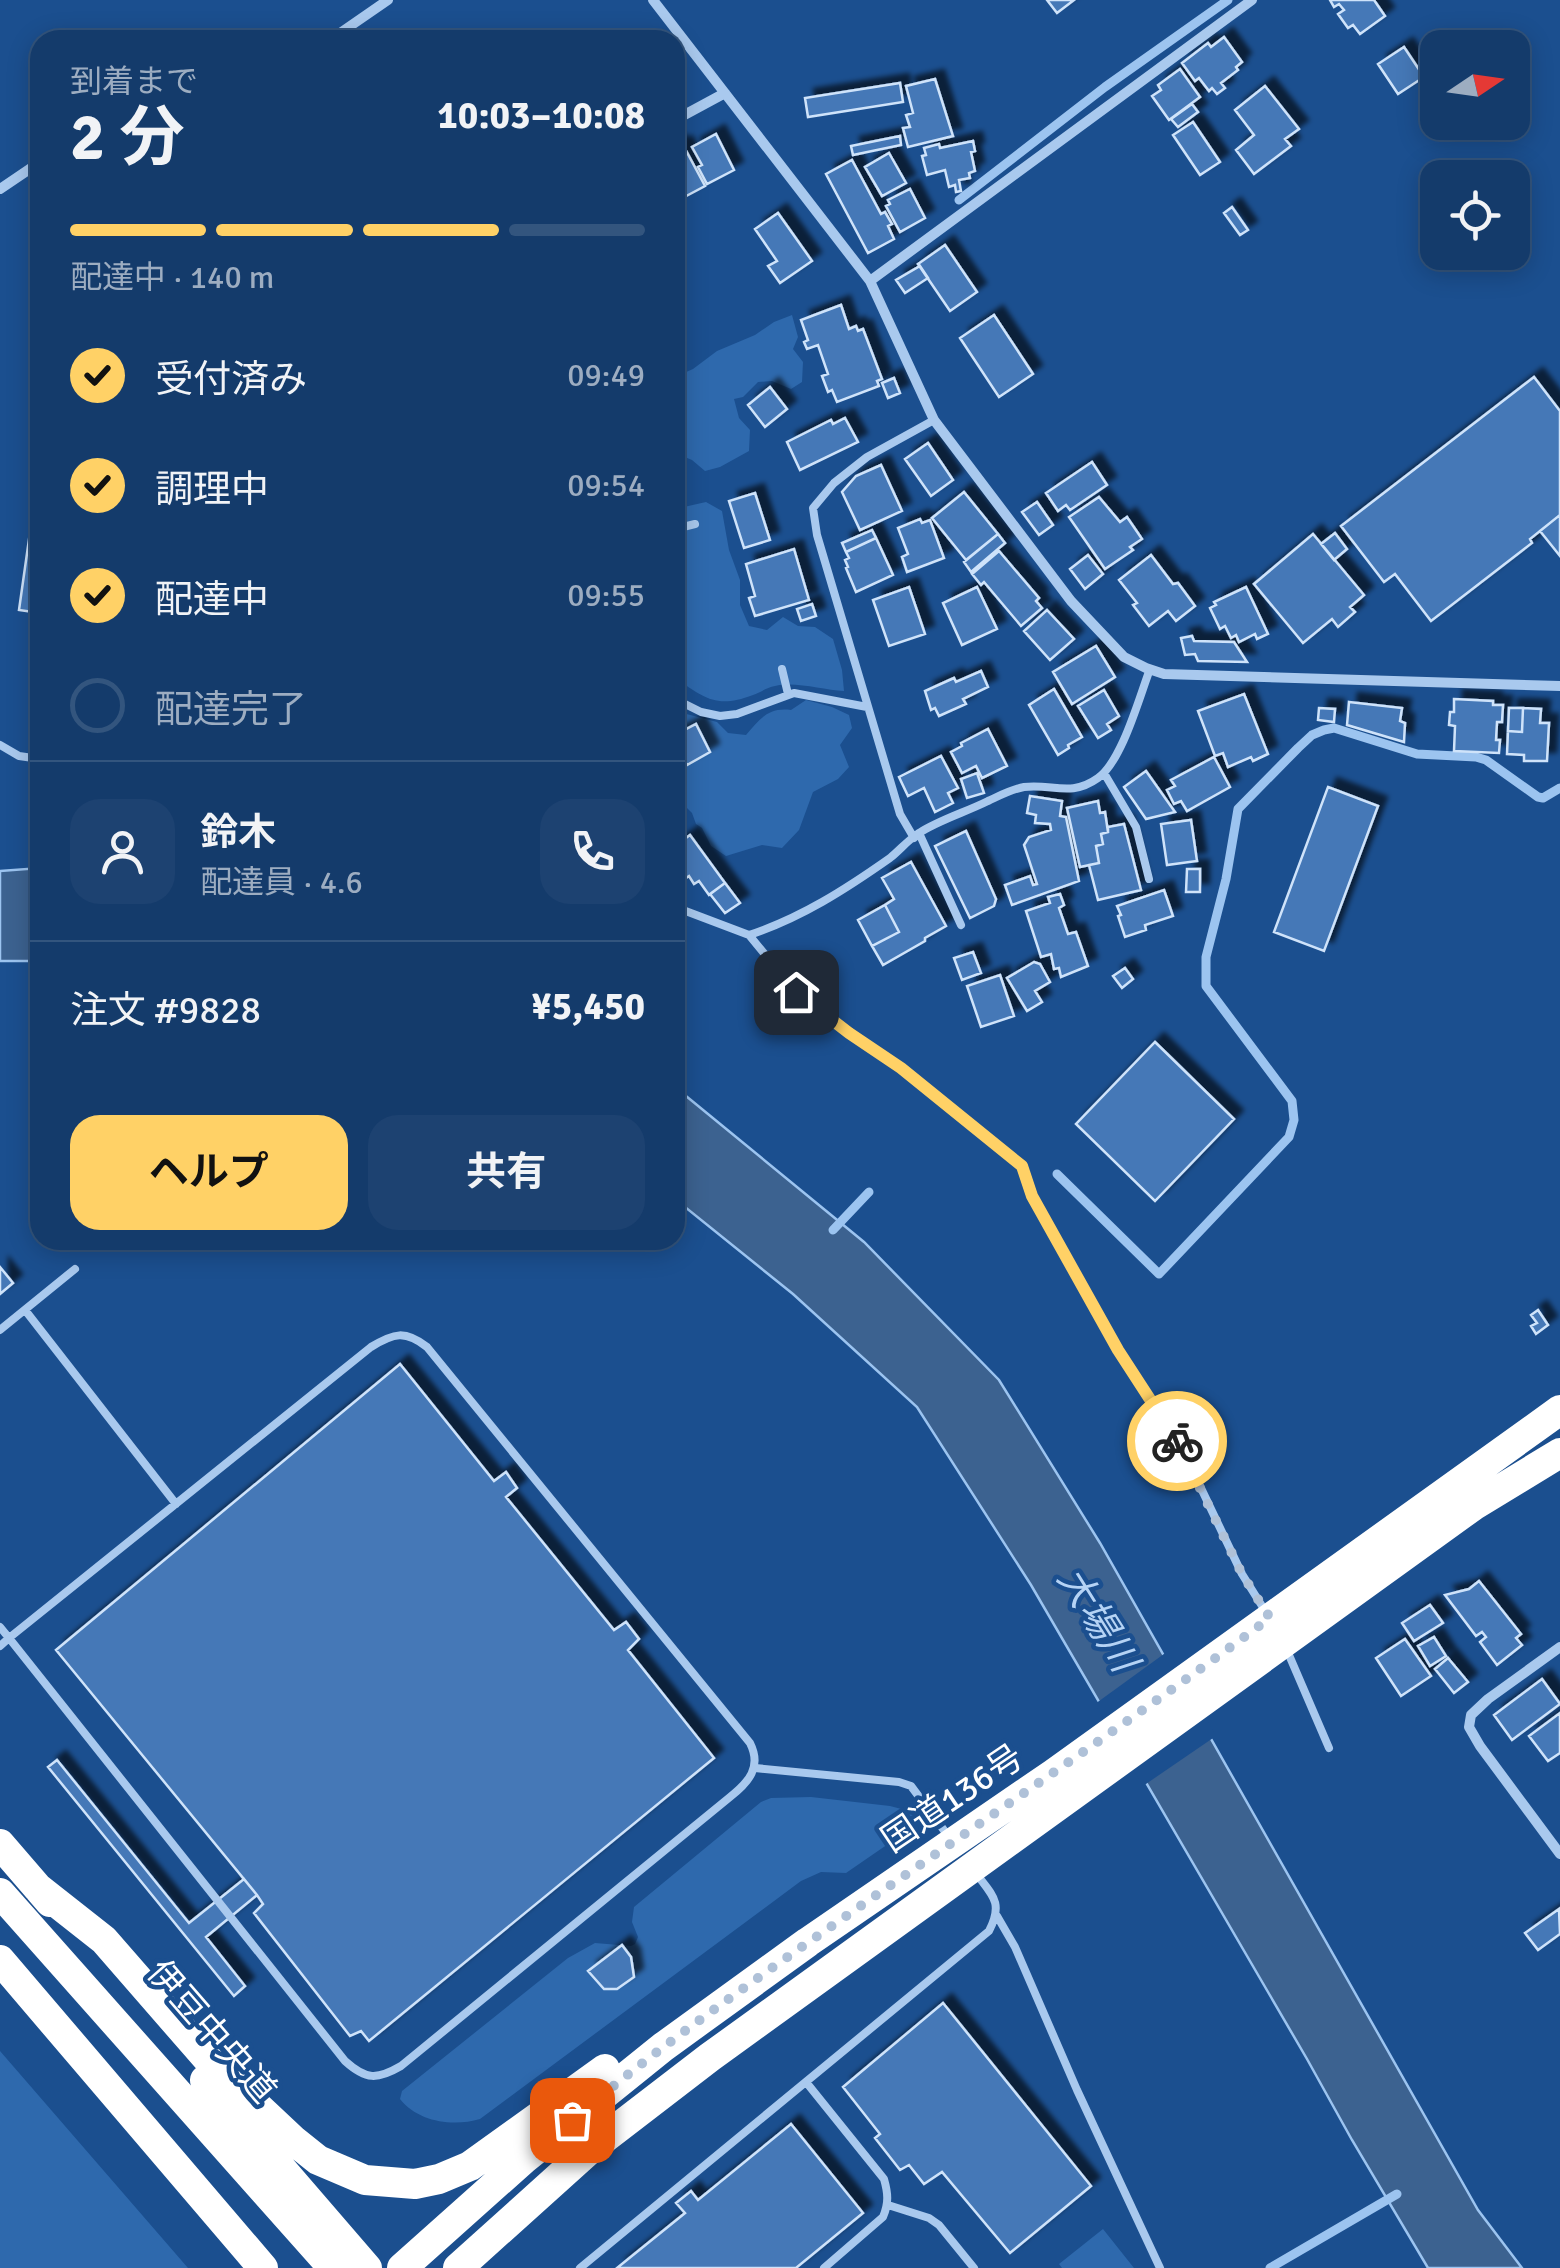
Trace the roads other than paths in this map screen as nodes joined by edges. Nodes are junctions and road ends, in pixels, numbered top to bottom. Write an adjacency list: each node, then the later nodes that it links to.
1 (388, 0): 4 (street)
2 (653, 0): 5 (street)
3 (1252, 0): 11 (street)
4 (344, 30)
5 (676, 30)
6 (685, 42): 7 (street)
7 (724, 93): 8 (street); 11 (street)
8 (685, 114)
9 (30, 169): 10 (street)
10 (0, 189)
11 (870, 282): 12 (street)
12 (934, 420): 16 (street); 20 (lane)
13 (694, 524): 14 (lane)
14 (685, 526)
15 (782, 669): 18 (lane)
16 (1150, 669): 17 (street); 23 (lane)
17 (1560, 686)
18 (788, 694): 19 (lane); 20 (lane)
19 (685, 704)
20 (867, 707): 24 (lane)
21 (0, 745): 22 (lane)
22 (30, 758)
23 (1104, 773): 24 (lane); 25 (lane)
24 (916, 835): 27 (lane); 28 (lane)
25 (1149, 879)
26 (685, 911): 28 (lane)
27 (962, 925)
28 (750, 935): 37 (lane)
29 (75, 1269): 30 (lane)
30 (25, 1310): 31 (lane); 34 (lane)
31 (0, 1330)
32 (1560, 1410): 37 (highway, 国道136号)
33 (1560, 1453): 37 (highway, 国道136号)
34 (176, 1504): 36 (lane); 41 (lane)
35 (0, 1627): 36 (lane)
36 (9, 1638): 38 (lane); 41 (lane)
37 (1266, 1639): 40 (lane); 42 (highway, 国道136号)
38 (0, 1646)
39 (1560, 1647): 45 (street)
40 (1329, 1748)
41 (755, 1768): 44 (lane)
42 (1004, 1826): 51 (highway, 国道136号); 58 (highway, 国道136号)
43 (0, 1844): 47 (highway, 伊豆中央道)
44 (954, 1844)
45 (1560, 1854)
46 (965, 1859): 49 (lane)
47 (38, 1888): 51 (highway); 56 (highway, 伊豆中央道)
48 (0, 1892): 55 (highway)
49 (997, 1916): 52 (lane); 62 (lane)
50 (0, 1960): 54 (highway)
51 (663, 2047): 57 (highway, 国道136号)
52 (806, 2082): 53 (lane); 59 (lane)
53 (888, 2206): 60 (lane); 61 (lane)
54 (263, 2268)
55 (333, 2268)
56 (367, 2268)
57 (402, 2268)
58 (458, 2268)
59 (580, 2268)
60 (824, 2268)
61 (974, 2268)
62 (1160, 2268)

